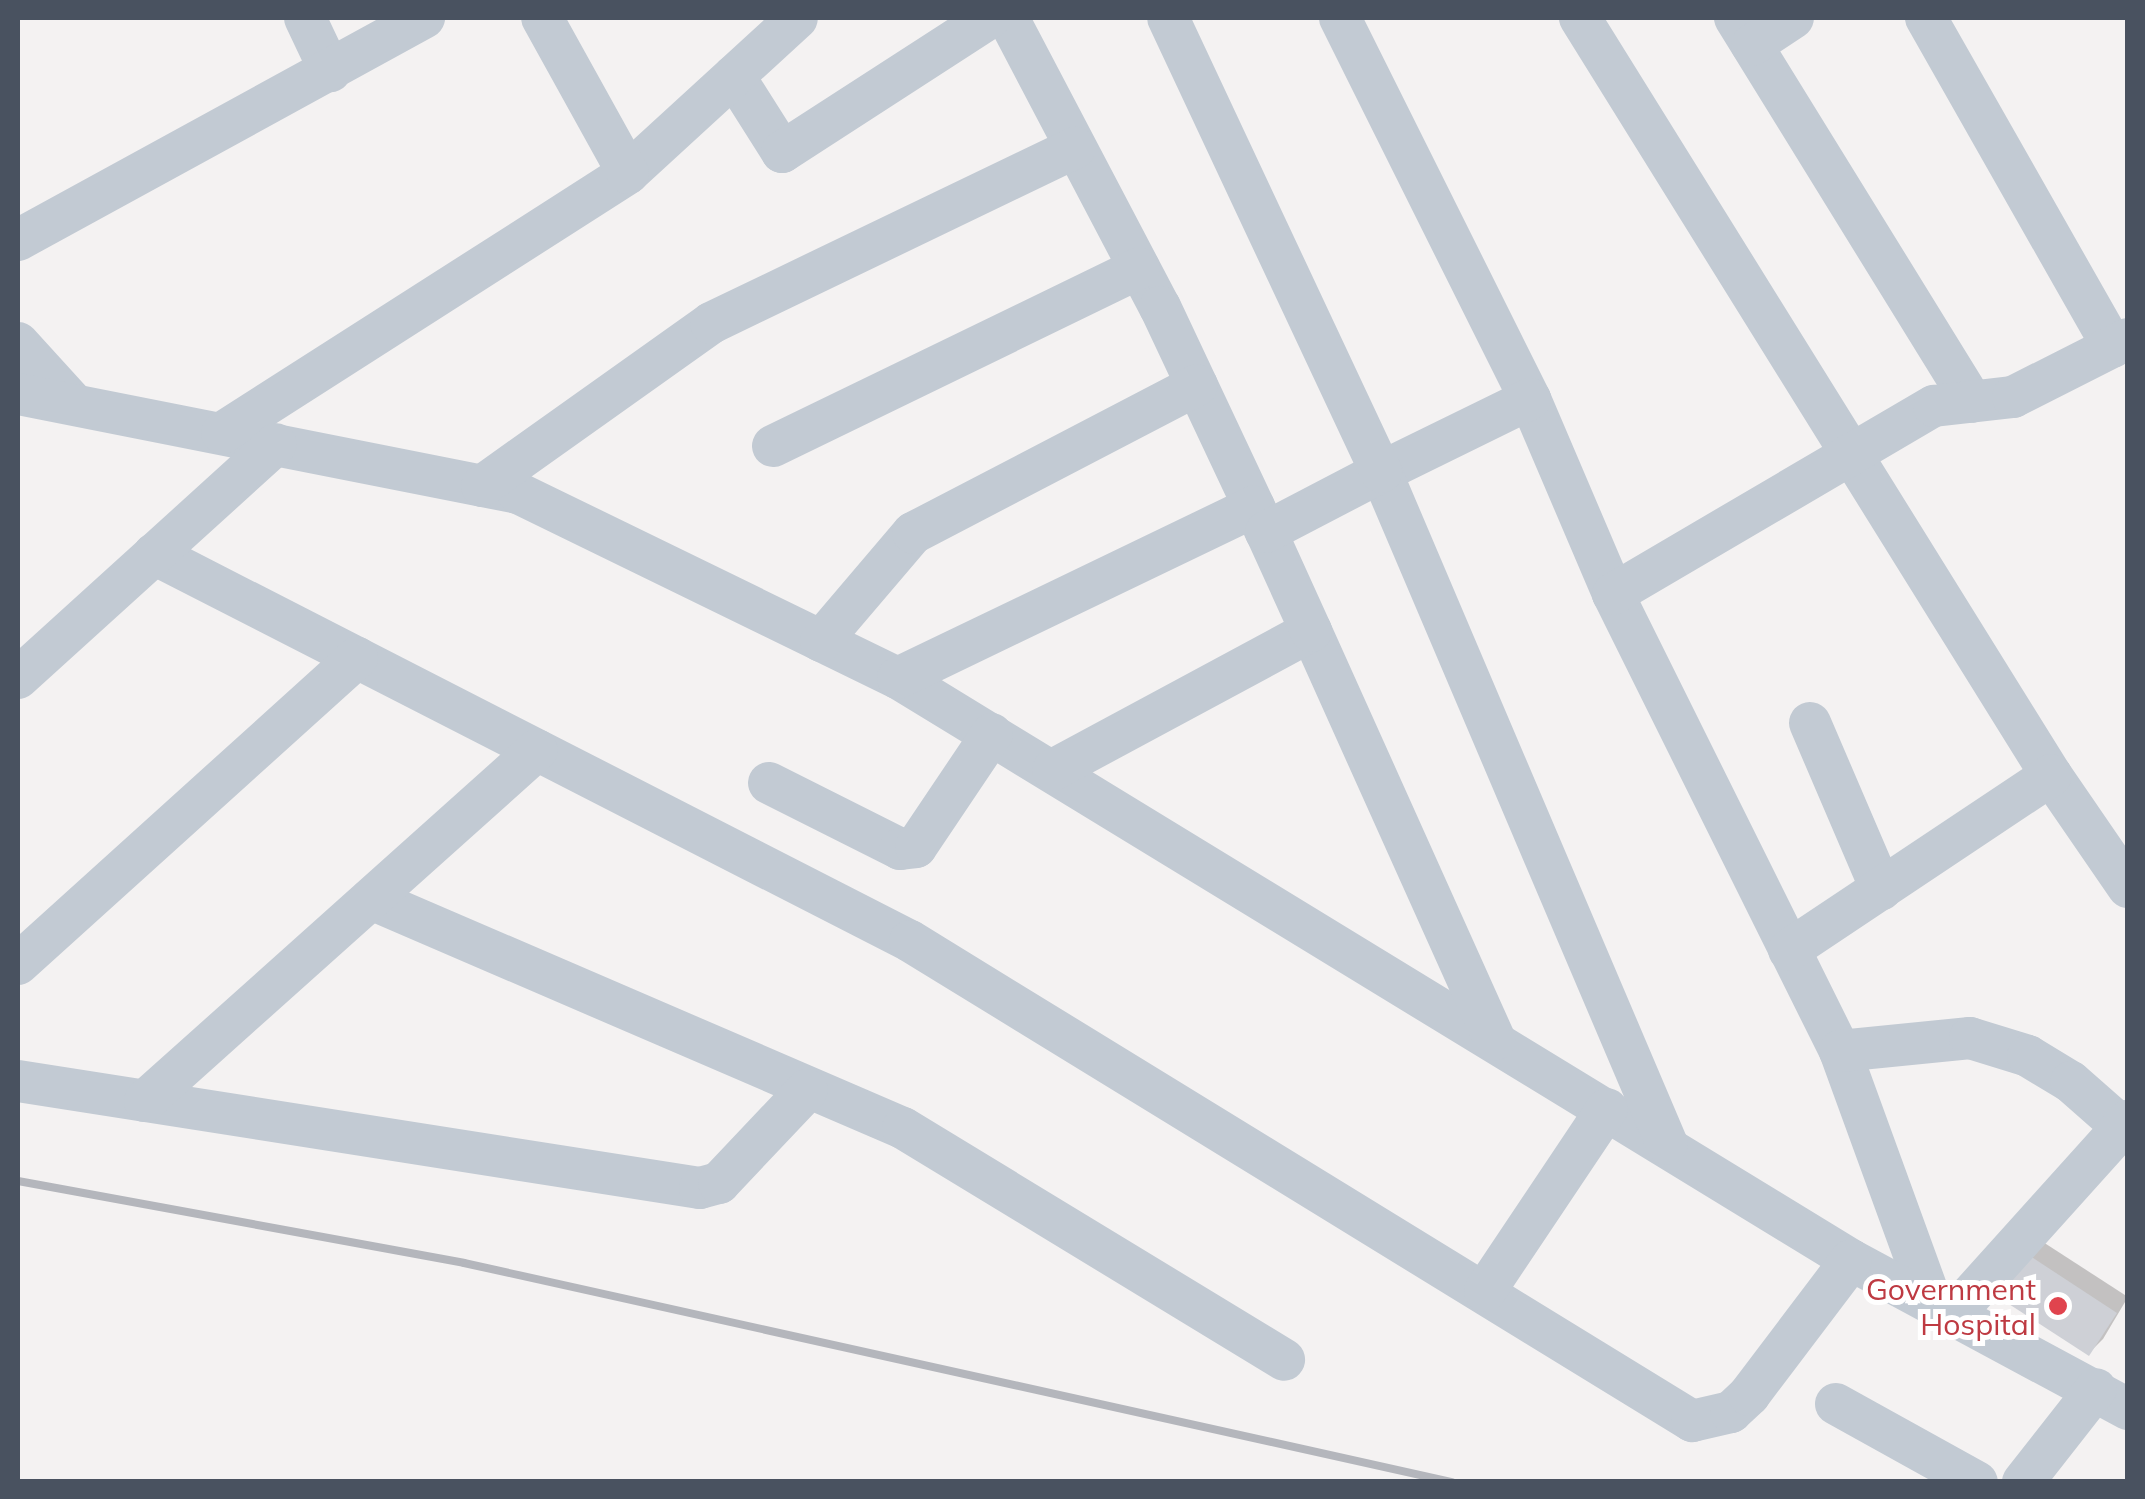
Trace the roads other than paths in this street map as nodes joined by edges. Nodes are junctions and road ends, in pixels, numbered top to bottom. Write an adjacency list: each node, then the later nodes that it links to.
1 (305, 18): 13 (street)
2 (424, 18): 13 (street)
3 (542, 18): 16 (street)
4 (797, 18): 14 (street)
5 (989, 18): 14 (street)
6 (1008, 18): 15 (street)
7 (1168, 18): 30 (street)
8 (1340, 18): 23 (street)
9 (1580, 18): 29 (street)
10 (1793, 18): 12 (street)
11 (1926, 18): 20 (street)
12 (1744, 31): 25 (street)
13 (330, 71): 17 (street)
14 (734, 76): 16 (street)
15 (1075, 148): 18 (street); 31 (street)
16 (628, 173): 26 (street)
17 (18, 240)
18 (1139, 268): 21 (street); 28 (street)
19 (18, 342): 24 (street)
20 (2120, 343): 25 (street)
21 (1196, 385): 32 (street); 36 (street)
22 (18, 394): 24 (street)
23 (1530, 399): 30 (street); 34 (street)
24 (71, 402): 26 (street)
25 (1972, 402): 29 (street)
26 (222, 433): 27 (street)
27 (276, 444): 31 (street); 33 (street)
28 (773, 446)
29 (1854, 453): 34 (street); 44 (street)
30 (1381, 472): 32 (street); 58 (street)
31 (482, 486): 36 (street)
32 (1260, 520): 35 (street); 39 (street)
33 (154, 554): 37 (street); 38 (street)
34 (1613, 594): 49 (street)
35 (1310, 631): 43 (street); 51 (street)
36 (821, 641): 39 (street)
37 (357, 658): 42 (street); 50 (street)
38 (18, 678)
39 (898, 678): 41 (street)
40 (1810, 723): 47 (street)
41 (992, 734): 43 (street); 45 (street)
42 (537, 750): 48 (street); 60 (street)
43 (1053, 770): 51 (street)
44 (2052, 775): 46 (street); 47 (street)
45 (768, 783)
46 (2128, 887)
47 (1881, 889): 49 (street)
48 (371, 899): 54 (street); 55 (street)
49 (1789, 950): 52 (street)
50 (18, 964)
51 (1495, 1040): 56 (street)
52 (1840, 1051): 57 (street); 61 (street)
53 (18, 1081): 55 (street)
54 (807, 1090): 55 (street); 62 (street)
55 (145, 1101)
56 (1607, 1109): 58 (street); 60 (street)
57 (2126, 1127): 61 (street)
58 (1667, 1144): 59 (street)
59 (1852, 1260): 60 (street); 61 (street)
60 (1485, 1292)
61 (1943, 1308): 63 (street)
62 (1284, 1360)
63 (2112, 1399): 66 (street)
64 (1836, 1404): 65 (street)
65 (1977, 1482)
66 (2023, 1482)

